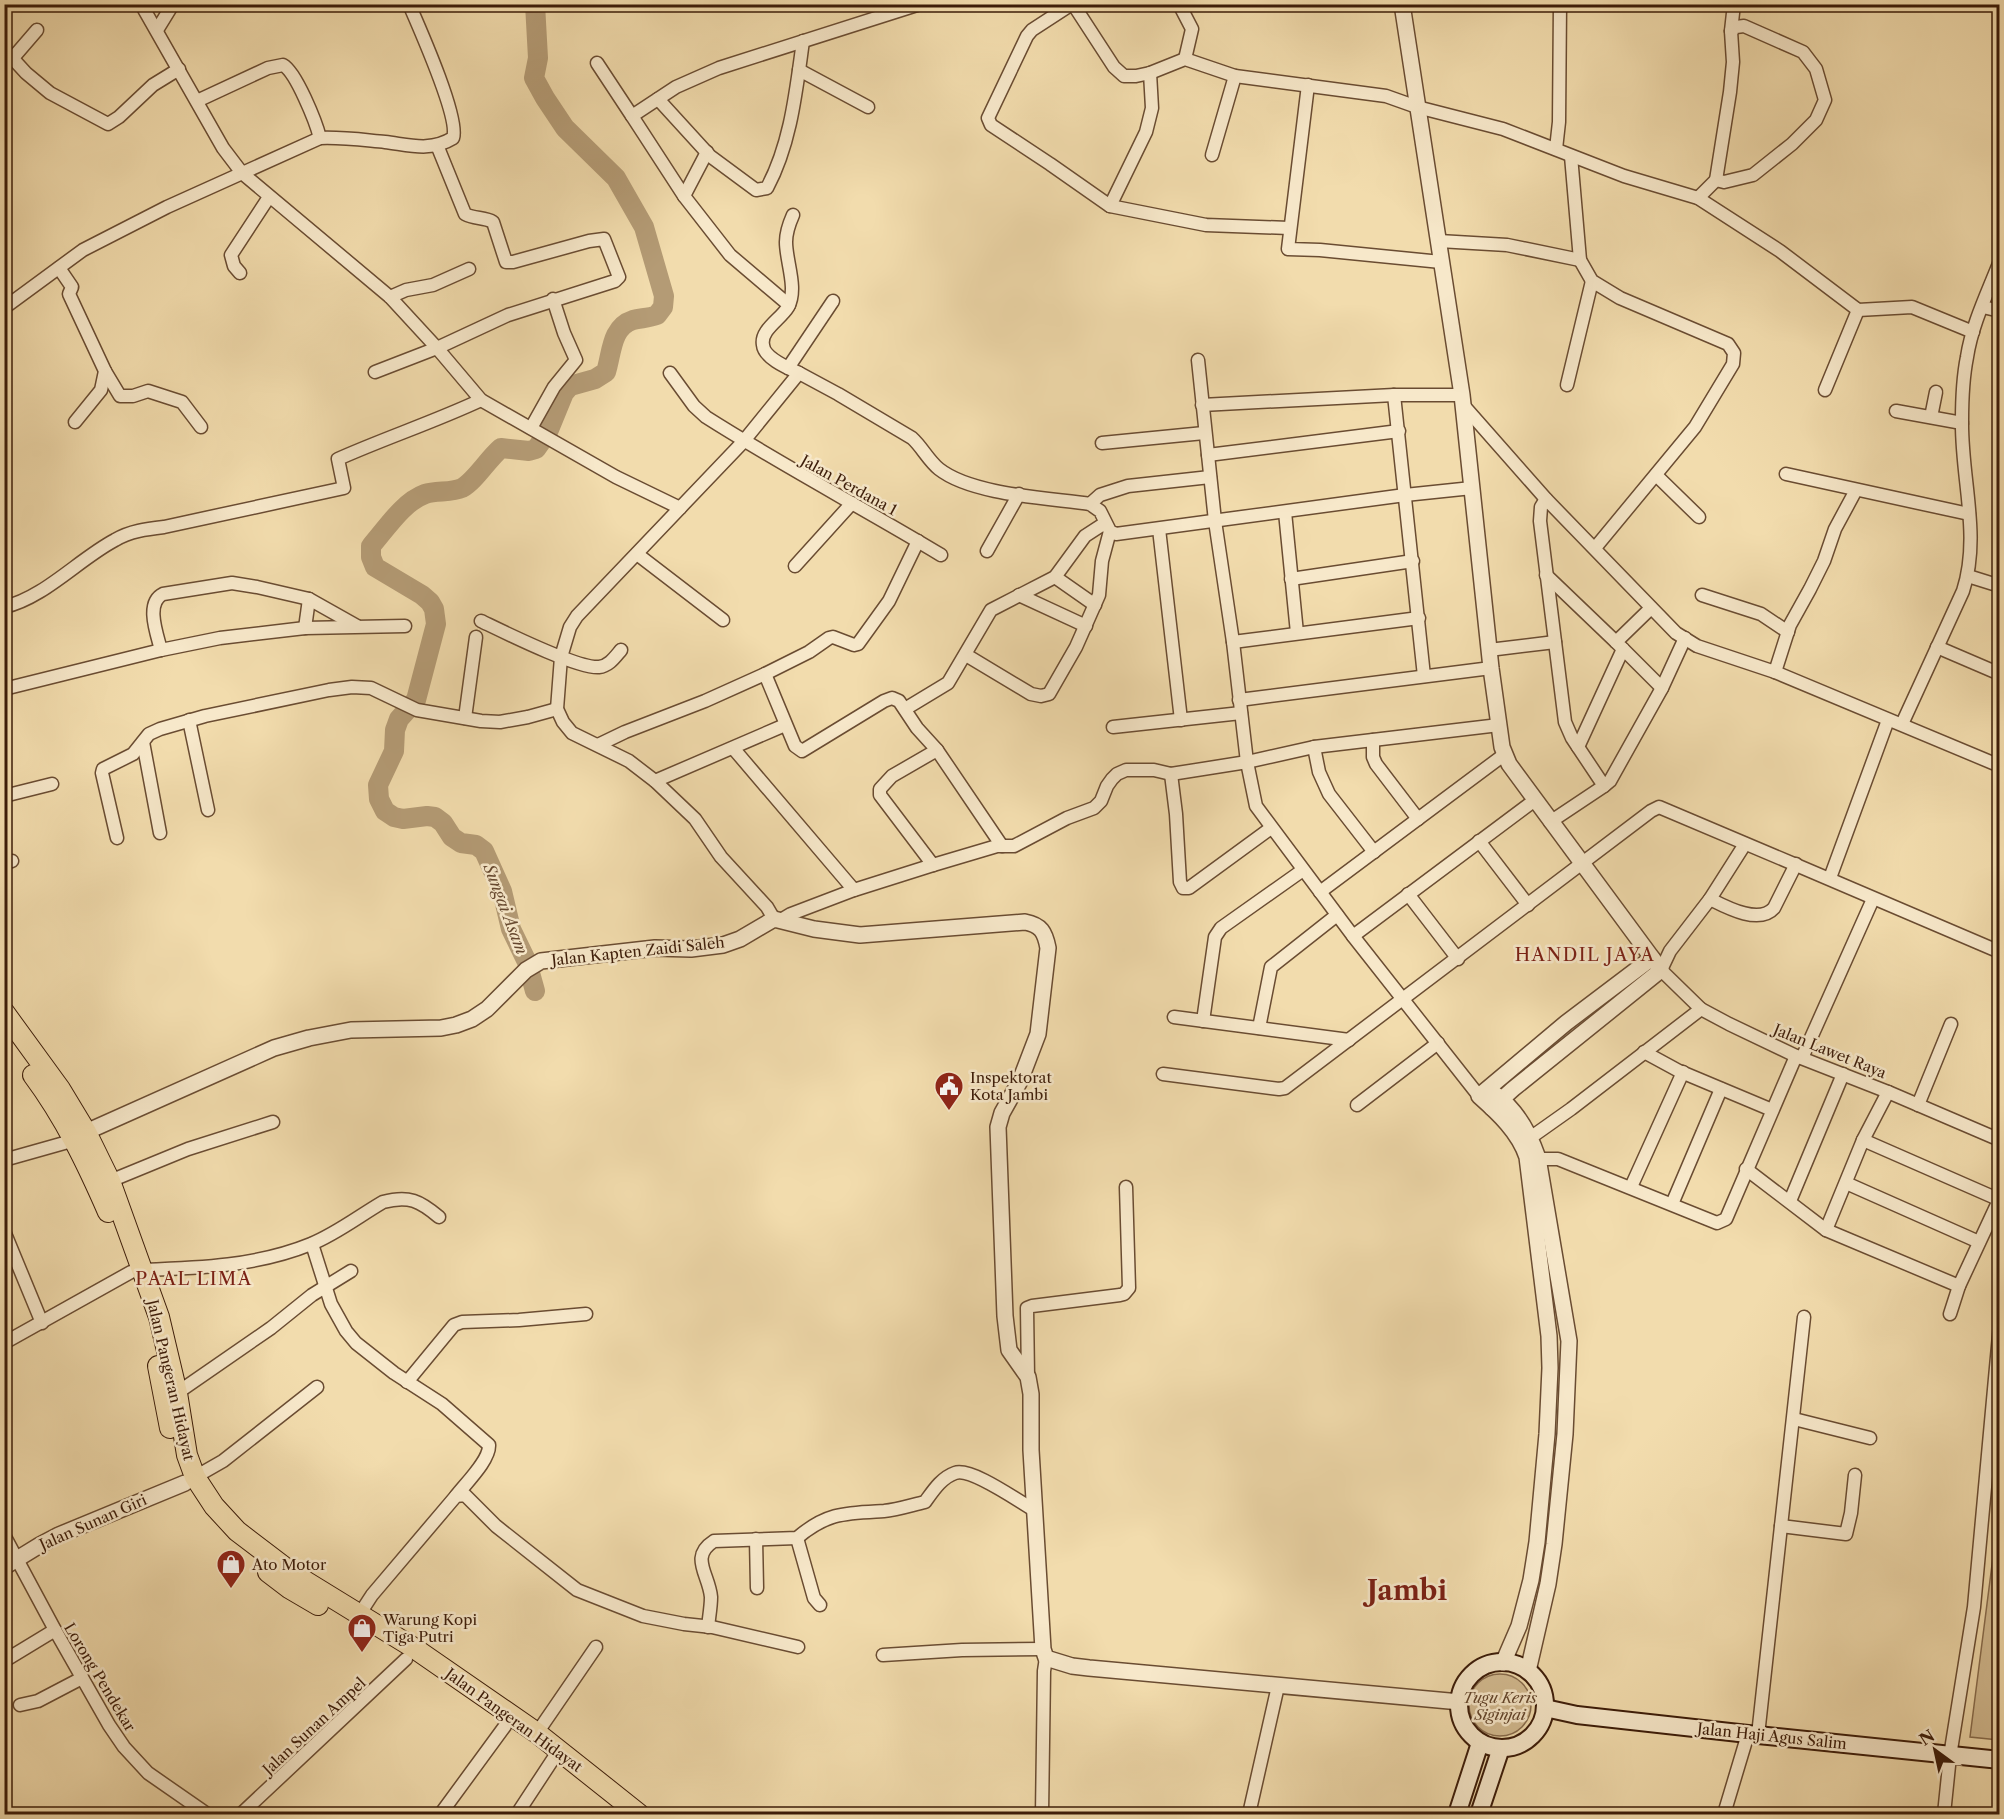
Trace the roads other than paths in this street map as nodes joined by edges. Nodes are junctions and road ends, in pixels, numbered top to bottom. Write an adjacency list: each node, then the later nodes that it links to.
1 (141, 4): 11 (street)
2 (173, 4): 11 (street)
3 (409, 4): 28 (street)
4 (920, 4): 13 (street)
5 (1073, 4): 19 (street); 38 (street)
6 (1179, 4): 15 (street)
7 (1402, 4): 25 (street)
8 (1560, 4): 29 (street)
9 (1734, 4): 12 (street)
10 (37, 30): 14 (street)
11 (157, 30): 17 (street)
12 (1731, 31): 34 (street); 34 (street)
13 (804, 41): 18 (street); 22 (street)
14 (8, 54): 17 (street)
15 (1185, 59): 19 (street); 20 (street)
16 (597, 63): 26 (street)
17 (179, 69): 23 (street)
18 (799, 70): 24 (street); 30 (street)
19 (1150, 73): 38 (street)
20 (1235, 76): 21 (street); 31 (street)
21 (1308, 85): 25 (street); 40 (street)
22 (658, 99): 26 (street); 30 (street)
23 (197, 101): 27 (street); 33 (street)
24 (868, 107)
25 (1417, 107): 29 (street); 41 (street)
26 (632, 116): 35 (street)
27 (320, 138): 28 (street); 33 (street)
28 (437, 146): 50 (street)
29 (1556, 149): 32 (street)
30 (707, 152): 35 (street)
31 (1212, 156)
32 (1571, 156): 37 (street); 42 (street)
33 (242, 173): 36 (street); 45 (street)
34 (1716, 180): 37 (street)
35 (684, 196): 52 (street)
36 (268, 197): 47 (street); 49 (street)
37 (1698, 198): 55 (street)
38 (1110, 206): 40 (street)
39 (794, 215): 52 (street)
40 (1289, 228): 44 (street)
41 (1439, 240): 42 (street); 44 (street)
42 (1580, 260): 48 (street)
43 (2000, 261): 53 (street)
44 (1441, 262): 69 (street)
45 (58, 268): 54 (street); 60 (street)
46 (469, 269): 49 (street)
47 (240, 273)
48 (1592, 281): 64 (street); 83 (street)
49 (390, 297): 58 (street)
50 (553, 299): 58 (street); 76 (street)
51 (834, 301): 61 (street)
52 (789, 305): 61 (street)
53 (1983, 307): 56 (street); 57 (street)
54 (4, 308)
55 (1858, 310): 57 (street); 65 (street)
56 (2000, 311)
57 (1973, 332): 74 (street)
58 (437, 348): 62 (street); 68 (street)
59 (1198, 360): 70 (street)
60 (105, 371): 73 (street); 75 (street)
61 (793, 371): 79 (street); 87 (street)
62 (375, 372)
63 (670, 373): 79 (street, Jalan Perdana 1)
64 (1567, 385)
65 (1825, 390)
66 (1936, 392): 72 (street)
67 (1394, 395): 69 (street); 70 (street); 77 (street)
68 (481, 400): 76 (street); 115 (street)
69 (1463, 400): 85 (street); 89 (street)
70 (1202, 405): 78 (street)
71 (1896, 411): 72 (street)
72 (1931, 417): 74 (street)
73 (75, 422)
74 (1962, 423): 94 (street)
75 (201, 427)
76 (533, 429): 92 (street)
77 (1398, 431): 81 (street); 88 (street)
78 (1204, 433): 80 (street); 81 (street)
79 (743, 442): 90 (street, Jalan Perdana 1); 92 (street)
80 (1102, 443)
81 (1208, 455): 84 (street)
82 (1786, 474): 86 (street)
83 (1656, 475): 95 (street); 100 (street)
84 (1210, 477): 91 (street); 96 (street)
85 (1472, 488): 88 (street); 133 (street)
86 (1856, 490): 94 (street); 124 (street)
87 (1019, 495): 91 (street); 101 (street)
88 (1405, 495): 93 (street); 104 (street)
89 (1546, 499): 100 (street); 106 (street)
90 (852, 502): 99 (street, Jalan Perdana 1); 105 (street)
91 (1090, 504): 97 (street)
92 (680, 508): 102 (street)
93 (1285, 512): 96 (street); 109 (street)
94 (1969, 513): 107 (street)
95 (1699, 517)
96 (1215, 521): 98 (street); 128 (street)
97 (1107, 527): 98 (street); 108 (street); 114 (street)
98 (1159, 529): 150 (street)
99 (918, 542): 103 (street, Jalan Perdana 1); 139 (street)
100 (1595, 548): 116 (street)
101 (987, 551)
102 (637, 554): 119 (street); 136 (street)
103 (941, 555)
104 (1413, 561): 109 (street); 117 (street)
105 (795, 566)
106 (1546, 575): 129 (street); 130 (street)
107 (1968, 576): 110 (street); 131 (street)
108 (1055, 577): 111 (street); 114 (street)
109 (1291, 579): 125 (street)
110 (2000, 586)
111 (1019, 595): 121 (street); 135 (street)
112 (1702, 595): 124 (street)
113 (309, 599): 122 (street); 123 (street); 132 (street)
114 (1095, 605): 121 (street)
115 (4, 607)
116 (1651, 608): 127 (street); 130 (street)
117 (1419, 618): 125 (street); 141 (street)
118 (481, 621): 136 (street)
119 (723, 621)
120 (405, 626): 122 (street)
121 (1086, 626): 135 (street)
122 (358, 627): 123 (street)
123 (305, 628): 132 (street)
124 (1788, 632): 138 (street)
125 (1297, 633): 128 (street)
126 (477, 637): 148 (street)
127 (1684, 638): 138 (street); 142 (street)
128 (1233, 642): 144 (street)
129 (1555, 642): 133 (street); 160 (street)
130 (1620, 646): 142 (street); 160 (street)
131 (1938, 646): 140 (street); 152 (street)
132 (161, 650): 143 (street)
133 (1489, 650): 137 (street)
134 (621, 651): 136 (street)
135 (966, 655): 146 (street)
136 (561, 657): 145 (street)
137 (1491, 668): 141 (street); 154 (street)
138 (1775, 672): 151 (street)
139 (765, 674): 153 (street); 158 (street)
140 (2000, 674)
141 (1424, 676): 144 (street)
142 (1662, 688): 169 (street)
143 (4, 689)
144 (1239, 700): 147 (street)
145 (557, 709): 148 (street); 158 (street)
146 (905, 709): 153 (street); 162 (street)
147 (1241, 713): 150 (street); 164 (street)
148 (465, 718): 149 (street)
149 (189, 720): 157 (street); 172 (street)
150 (1181, 720): 155 (street)
151 (1888, 720): 152 (street); 186 (street)
152 (1902, 724): 165 (street)
153 (785, 725): 161 (street)
154 (1499, 725): 156 (street); 163 (street)
155 (1113, 727)
156 (1373, 740): 159 (street); 173 (street)
157 (143, 742): 176 (street); 177 (street)
158 (598, 745): 167 (street)
159 (1314, 747): 164 (street); 181 (street)
160 (1578, 747): 169 (street)
161 (733, 748): 167 (street); 187 (street)
162 (937, 750): 180 (street); 183 (street)
163 (1505, 754): 171 (street); 173 (street)
164 (1247, 762): 166 (street); 175 (street)
165 (2000, 766)
166 (1172, 774): 175 (street); 180 (street)
167 (655, 781): 194 (street)
168 (52, 784): 170 (street)
169 (1604, 786): 174 (street)
170 (4, 796)
171 (1535, 800): 174 (street); 178 (street)
172 (208, 810)
173 (1418, 819): 181 (street)
174 (1550, 822): 184 (street)
175 (1271, 828): 185 (street)
176 (160, 833)
177 (117, 838)
178 (1479, 841): 189 (street); 192 (street)
179 (1745, 844): 182 (street); 184 (street); 190 (street)
180 (1002, 846): 183 (street)
181 (1374, 852): 188 (street)
182 (1796, 864): 186 (street); 190 (street)
183 (933, 865): 187 (street)
184 (1582, 865): 192 (street); 198 (street)
185 (1303, 870): 188 (street); 203 (street)
186 (1830, 878): 191 (street)
187 (854, 890): 194 (street)
188 (1320, 892): 193 (street)
189 (1408, 894): 195 (street); 197 (street)
190 (1710, 899): 198 (street)
191 (1873, 899): 196 (street); 212 (street)
192 (1528, 905): 197 (street)
193 (1337, 915): 195 (street); 206 (street)
194 (777, 919): 224 (street, Jalan Kapten Zaidi Saleh); 254 (street)
195 (1353, 936): 199 (street)
196 (2000, 952)
197 (1458, 959): 199 (street)
198 (1656, 964): 200 (street, Jalan Lawet Raya); 204 (street); 208 (street)
199 (1403, 1000): 209 (street); 210 (street)
200 (1701, 1009): 211 (street); 212 (street, Jalan Lawet Raya)
201 (4, 1012): 224 (highway, Jalan Pangeran Hidayat)
202 (1174, 1017): 203 (street)
203 (1203, 1021): 206 (street)
204 (1566, 1023): 208 (street); 217 (street)
205 (1951, 1024): 220 (street)
206 (1259, 1028): 209 (street)
207 (4, 1037): 224 (highway, Jalan Pangeran Hidayat)
208 (1577, 1037): 219 (street)
209 (1349, 1040): 214 (street)
210 (1438, 1043): 217 (street); 221 (street)
211 (1644, 1052): 213 (street); 225 (street)
212 (1799, 1057): 215 (street, Jalan Lawet Raya); 222 (street)
213 (1683, 1072): 216 (street); 234 (street)
214 (1163, 1074)
215 (1844, 1074): 218 (street, Jalan Lawet Raya); 237 (street)
216 (1721, 1089): 222 (street); 238 (street)
217 (1483, 1092): 219 (street)
218 (1888, 1092): 220 (street, Jalan Lawet Raya); 226 (street)
219 (1497, 1104): 225 (street); 229 (street)
220 (1918, 1104): 227 (street, Jalan Lawet Raya)
221 (1357, 1105)
222 (1772, 1110): 230 (street)
223 (273, 1122): 231 (street)
224 (81, 1136): 228 (street); 231 (highway, Jalan Pangeran Hidayat); 244 (highway, Jalan Pangeran Hidayat)
225 (1530, 1138): 229 (street)
226 (1863, 1140): 232 (street); 236 (street)
227 (2000, 1140)
228 (4, 1160)
229 (1533, 1161): 234 (street); 235 (street)
230 (1746, 1169): 237 (street); 238 (street)
231 (110, 1181): 244 (highway, Jalan Pangeran Hidayat)
232 (1846, 1183): 240 (street); 242 (street)
233 (1126, 1187): 254 (street)
234 (1632, 1188): 238 (street)
235 (1538, 1192): 281 (street); 282 (street)
236 (1999, 1199): 242 (street)
237 (1790, 1201): 240 (street)
238 (1672, 1204)
239 (439, 1217): 243 (street)
240 (1826, 1230): 246 (street)
241 (4, 1231): 251 (street)
242 (1979, 1242): 246 (street)
243 (312, 1244): 244 (street); 247 (street)
244 (137, 1271): 251 (street); 257 (highway, Jalan Pangeran Hidayat); 261 (highway, Jalan Pangeran Hidayat)
245 (351, 1271): 247 (street)
246 (1959, 1286): 249 (street)
247 (326, 1287): 255 (street); 257 (street)
248 (586, 1314): 255 (street)
249 (1950, 1314)
250 (1804, 1317): 258 (street)
251 (42, 1323): 253 (street)
252 (1999, 1325): 294 (street)
253 (4, 1343)
254 (1028, 1377): 263 (street)
255 (407, 1382): 262 (street)
256 (317, 1387): 261 (street)
257 (177, 1393): 261 (highway, Jalan Pangeran Hidayat)
258 (1794, 1419): 259 (street); 264 (street)
259 (1870, 1438)
260 (1855, 1475): 264 (street)
261 (190, 1480): 268 (street, Jalan Sunan Giri); 272 (highway, Jalan Pangeran Hidayat); 277 (highway, Jalan Pangeran Hidayat)
262 (456, 1496): 272 (street); 273 (street)
263 (1034, 1510): 266 (street); 279 (street)
264 (1781, 1527): 290 (street)
265 (4, 1534): 268 (street, Lorong Pendekar)
266 (797, 1538): 267 (street); 271 (street)
267 (756, 1539): 270 (street); 273 (street)
268 (18, 1558): 269 (street, Jalan Sunan Giri); 274 (street, Lorong Pendekar)
269 (4, 1568)
270 (757, 1588)
271 (819, 1605)
272 (359, 1615): 277 (highway, Jalan Pangeran Hidayat)
273 (708, 1627): 276 (street)
274 (55, 1630): 280 (street); 283 (street, Lorong Pendekar)
275 (596, 1647): 289 (street)
276 (798, 1647)
277 (410, 1653): 288 (highway, Jalan Pangeran Hidayat); 289 (highway, Jalan Pangeran Hidayat); 298 (street, Jalan Sunan Ampel)
278 (883, 1654): 279 (street)
279 (1044, 1654): 284 (street); 302 (street)
280 (4, 1661)
281 (1503, 1662): 282 (main road); 285 (main road)
282 (1528, 1671): 287 (main road)
283 (82, 1678): 286 (street); 297 (street, Lorong Pendekar)
284 (1278, 1686): 285 (street); 303 (street)
285 (1460, 1702): 291 (main road)
286 (20, 1705)
287 (1545, 1708): 290 (main road, Jalan Haji Agus Salim); 292 (main road)
288 (506, 1726): 293 (highway, Jalan Pangeran Hidayat); 296 (street)
289 (537, 1733): 293 (highway, Jalan Pangeran Hidayat)
290 (1753, 1735): 294 (main road, Jalan Haji Agus Salim); 306 (street)
291 (1480, 1743): 292 (main road); 304 (main road)
292 (1501, 1748): 305 (main road)
293 (556, 1755): 299 (street); 300 (highway, Jalan Pangeran Hidayat); 301 (highway, Jalan Pangeran Hidayat)
294 (1950, 1756): 295 (main road, Jalan Haji Agus Salim); 307 (street)
295 (2000, 1760)
296 (442, 1812)
297 (207, 1815)
298 (240, 1815)
299 (517, 1815)
300 (621, 1815)
301 (639, 1815)
302 (1042, 1815)
303 (1249, 1815)
304 (1458, 1815)
305 (1479, 1815)
306 (1724, 1815)
307 (1944, 1815)

